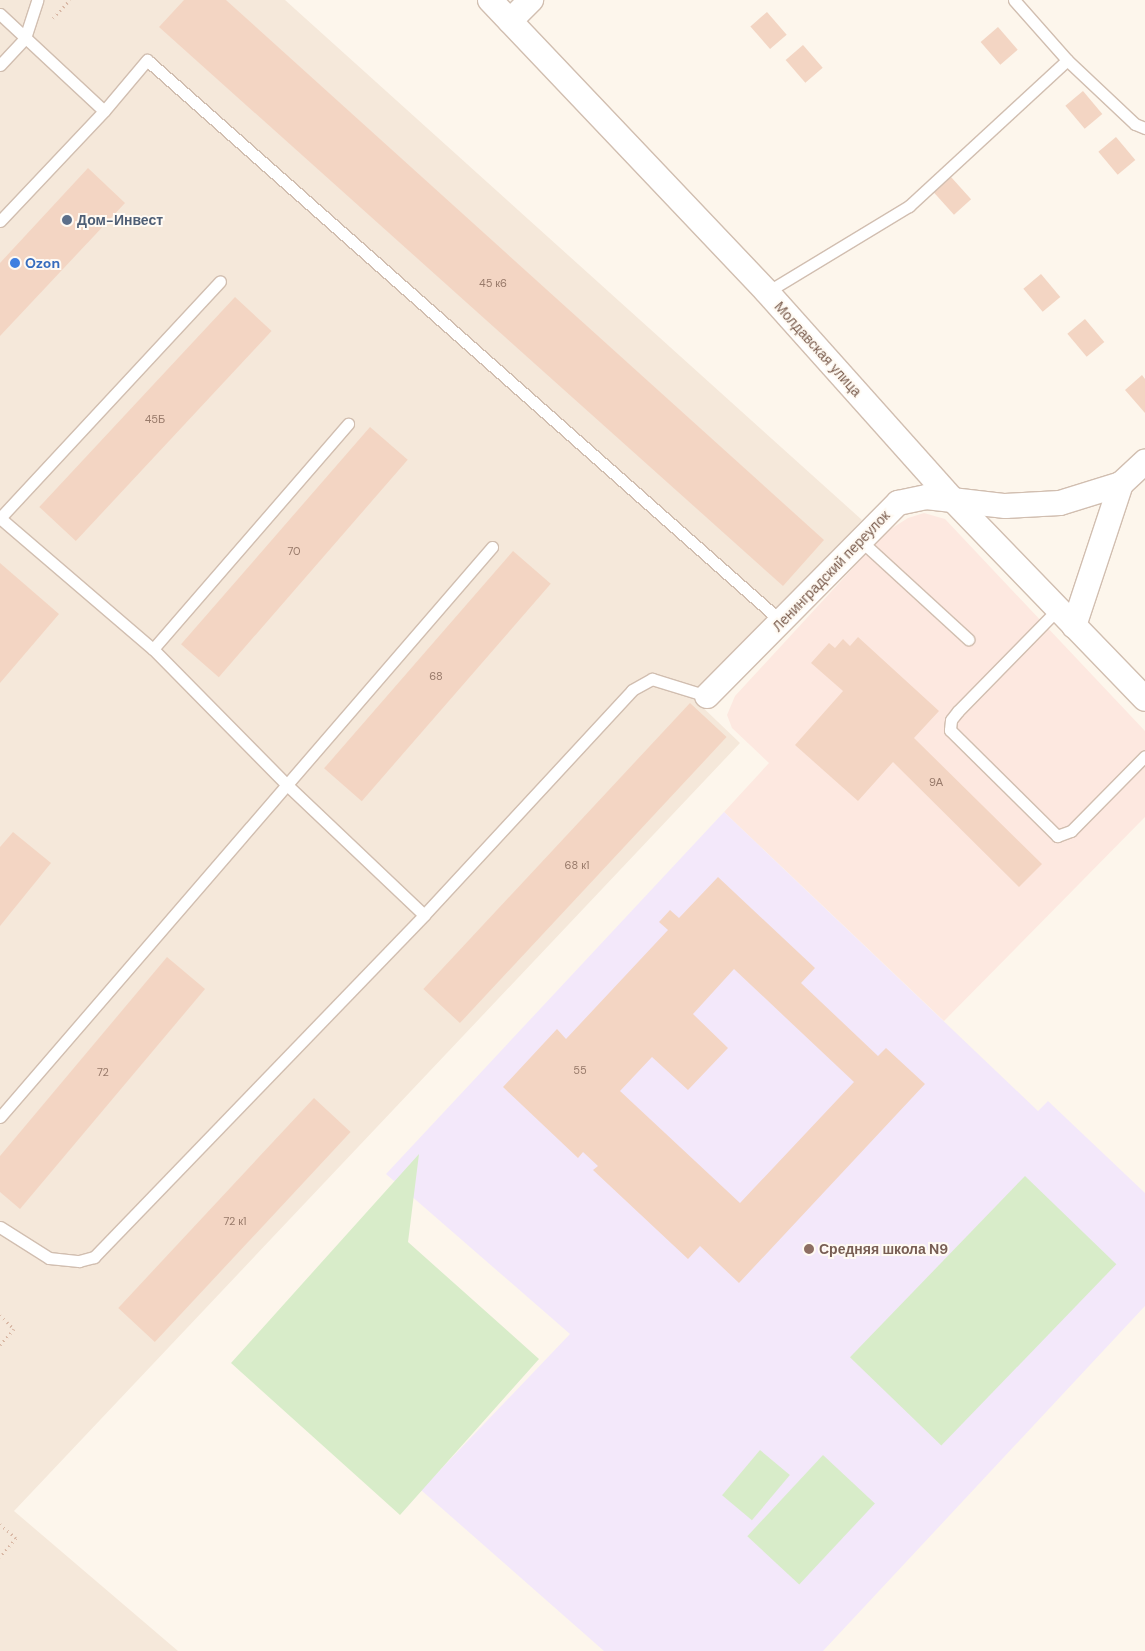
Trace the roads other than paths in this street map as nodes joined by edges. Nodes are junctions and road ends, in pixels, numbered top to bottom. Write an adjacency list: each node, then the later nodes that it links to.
1 (37, 0): 7 (lane)
2 (490, 0): 6 (street, Молдавская улица)
3 (531, 0): 6 (street)
4 (1014, 0): 8 (lane)
5 (0, 14): 7 (lane)
6 (510, 21): 14 (street, Молдавская улица)
7 (25, 38): 9 (lane); 10 (lane)
8 (1067, 60): 11 (lane); 14 (lane)
9 (0, 65)
10 (104, 111): 12 (lane); 23 (lane)
11 (1145, 128)
12 (0, 221)
13 (220, 281): 19 (lane)
14 (767, 292): 18 (street, Молдавская улица)
15 (348, 424): 26 (lane)
16 (1145, 462): 17 (street, Ленинградский переулок)
17 (1121, 484): 18 (street, Ленинградский переулок); 24 (street)
18 (951, 498): 20 (street, Ленинградский переулок); 22 (street, Молдавская улица)
19 (0, 518): 26 (lane)
20 (860, 540): 23 (street, Ленинградский переулок); 25 (lane)
21 (492, 547): 30 (lane)
22 (1058, 609): 24 (street, Молдавская улица); 29 (lane)
23 (782, 622): 27 (street, Ленинградский переулок)
24 (1074, 626): 28 (street, Молдавская улица)
25 (968, 639)
26 (152, 649): 30 (lane)
27 (707, 696): 31 (lane)
28 (1145, 699)
29 (1145, 756)
30 (286, 784): 31 (lane); 32 (lane)
31 (424, 915): 33 (lane)
32 (0, 1117)
33 (0, 1228)

